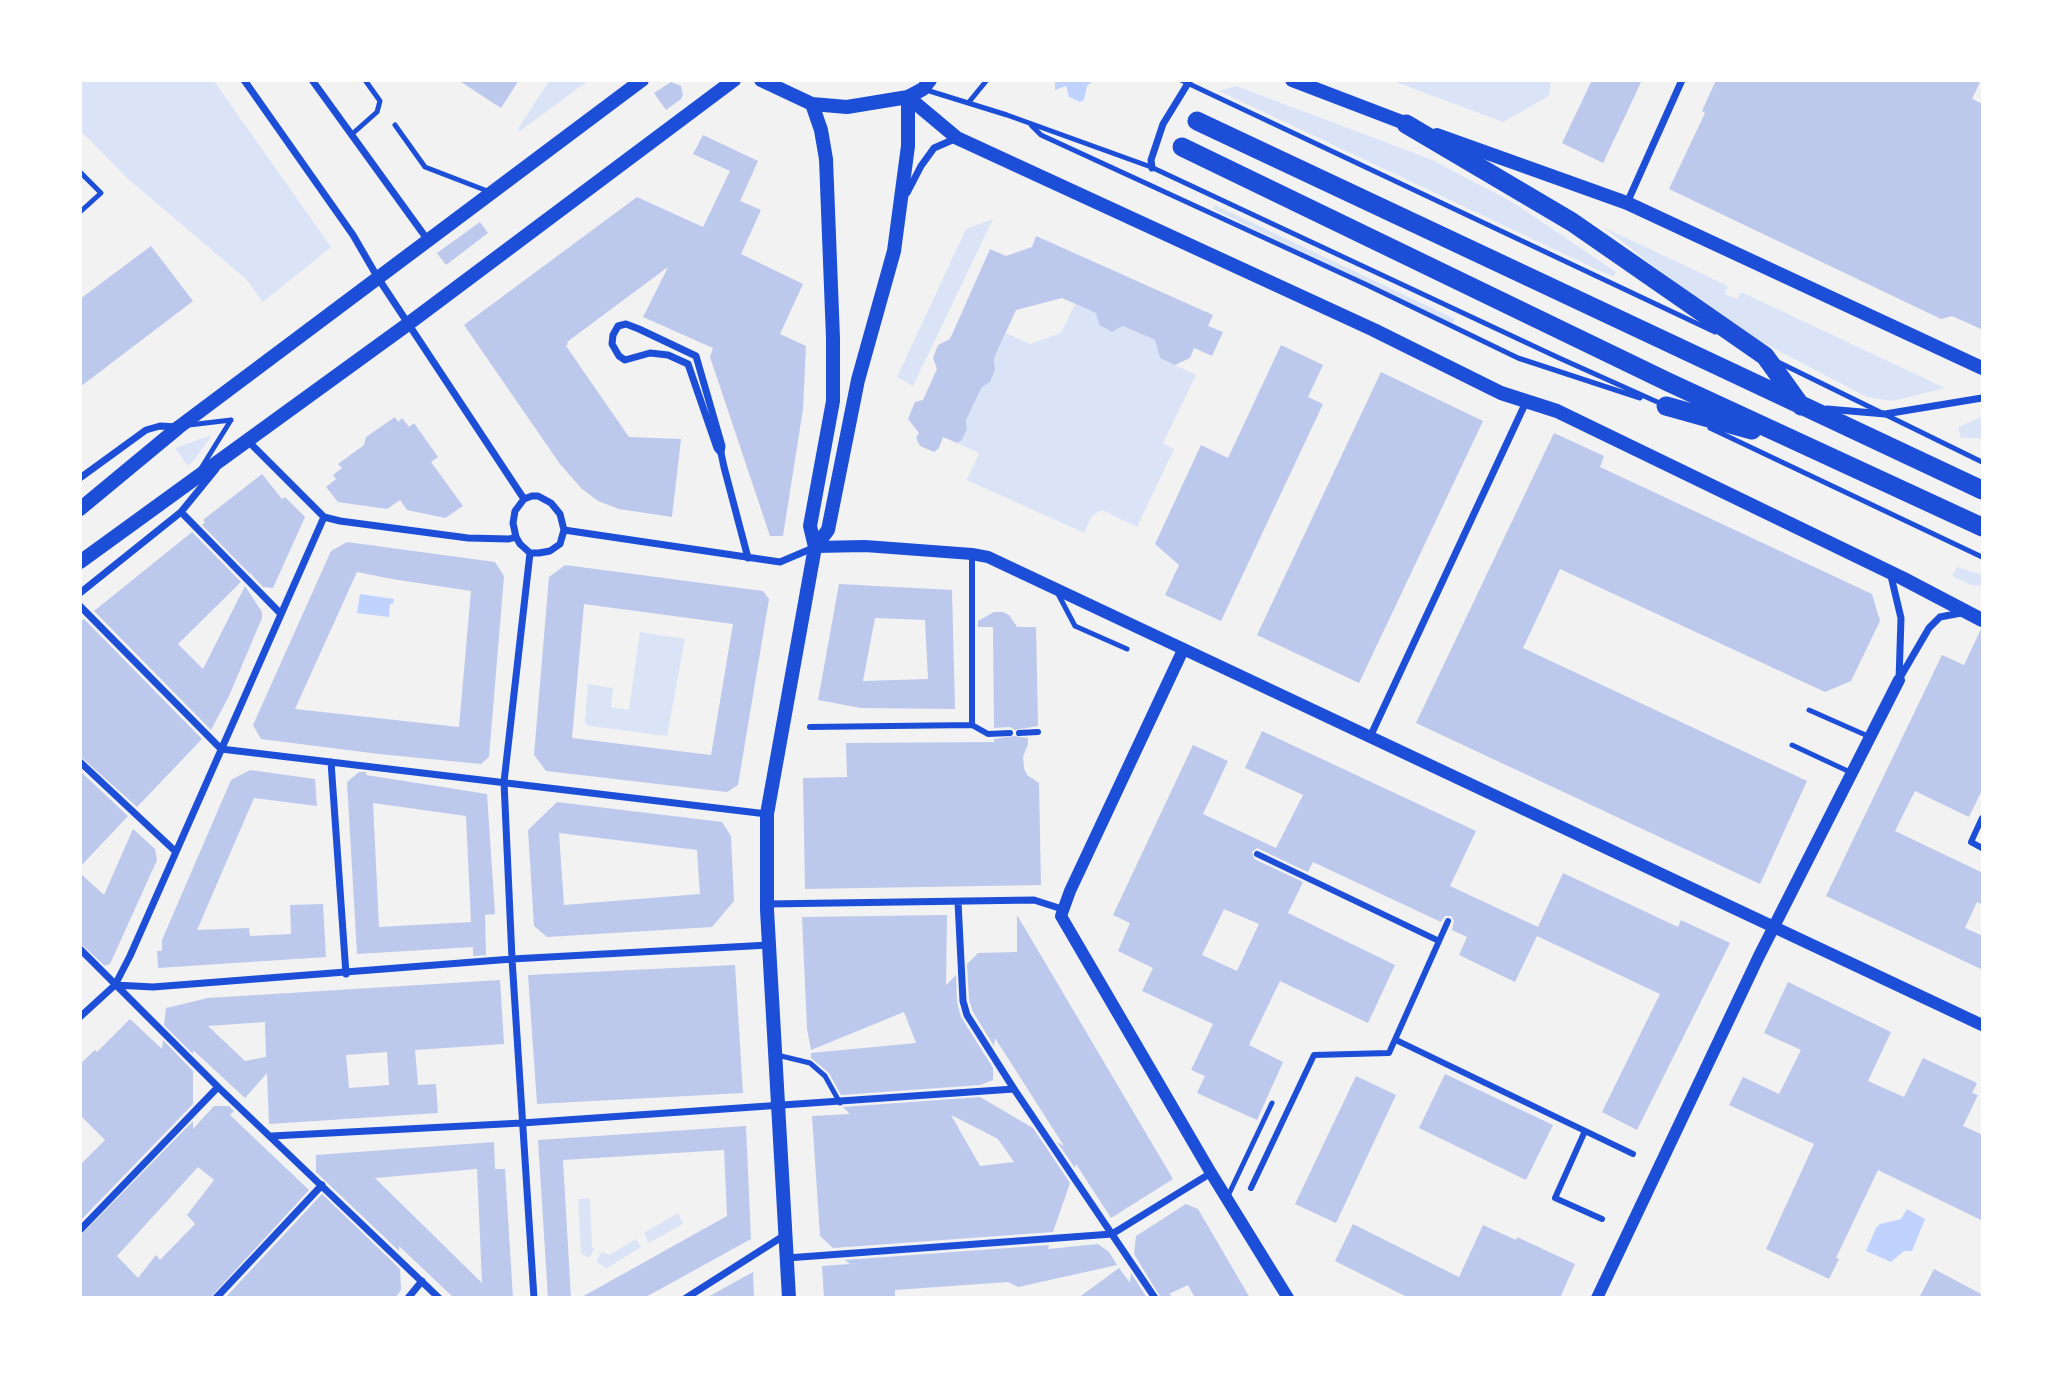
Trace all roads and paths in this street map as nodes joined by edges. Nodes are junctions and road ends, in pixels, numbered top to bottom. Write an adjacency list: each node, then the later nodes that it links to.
1 (244, 80): 29 (street)
2 (312, 80): 19 (street)
3 (365, 80): 19 (lane)
4 (642, 80): 24 (main road)
5 (734, 80): 30 (main road)
6 (761, 80): 14 (main road)
7 (987, 80): 13 (lane)
8 (1292, 80): 17 (main road)
9 (1682, 80): 26 (street)
10 (1186, 81): 22 (street); 31 (lane)
11 (927, 85): 12 (main road); 13 (lane)
12 (908, 97): 14 (main road); 20 (main road); 25 (main road)
13 (969, 102): 16 (lane)
14 (812, 104): 54 (main road)
15 (1196, 121): 36 (highway)
16 (1028, 123): 22 (lane); 35 (lane)
17 (1406, 124): 26 (main road); 31 (highway)
18 (395, 125): 24 (lane)
19 (351, 135): 28 (street)
20 (957, 138): 25 (street); 34 (main road)
21 (1182, 147): 39 (highway)
22 (1153, 168): 35 (lane)
23 (80, 172): 27 (lane)
24 (490, 192): 28 (main road)
25 (901, 203): 54 (main road)
26 (1627, 203): 32 (main road)
27 (80, 212)
28 (427, 239): 29 (main road)
29 (378, 278): 30 (street); 38 (main road)
30 (408, 324): 40 (main road); 47 (street)
31 (1765, 356): 36 (highway); 37 (lane)
32 (1983, 368)
33 (1983, 398): 37 (street)
34 (1527, 401): 60 (main road); 76 (street)
35 (1666, 406): 39 (highway); 57 (lane)
36 (1801, 407): 37 (street); 46 (highway)
37 (1885, 414): 43 (lane)
38 (179, 427): 44 (street); 45 (lane); 48 (main road)
39 (1775, 432): 51 (highway)
40 (248, 440): 42 (main road); 50 (street)
41 (721, 453): 41 (street); 58 (street)
42 (224, 459): 45 (main road); 49 (street)
43 (1983, 462)
44 (80, 478)
45 (192, 481): 59 (main road)
46 (1983, 490)
47 (524, 499): 52 (street); 53 (street)
48 (80, 509)
49 (181, 512): 62 (street); 65 (street)
50 (324, 517): 53 (street); 65 (street)
51 (1983, 527)
52 (564, 530): 55 (street); 58 (street)
53 (516, 537): 55 (street)
54 (815, 547): 56 (street); 58 (street); 84 (main road)
55 (530, 552): 83 (street)
56 (972, 554): 61 (street); 71 (street)
57 (1983, 557)
58 (748, 558)
59 (80, 562)
60 (1890, 572): 64 (main road); 69 (street)
61 (1055, 589): 67 (lane); 68 (street)
62 (80, 593)
63 (80, 606): 79 (street)
64 (1968, 613): 66 (main road); 69 (street)
65 (281, 614): 79 (street)
66 (1983, 620)
67 (1127, 649)
68 (1183, 650): 76 (street); 91 (street)
69 (1899, 680): 77 (street)
70 (1809, 710): 77 (lane)
71 (972, 725): 72 (street); 74 (street)
72 (810, 727)
73 (1038, 732): 75 (street)
74 (1010, 733)
75 (1020, 733)
76 (1369, 737): 93 (street)
77 (1870, 737): 82 (street)
78 (1792, 745): 82 (lane)
79 (221, 749): 81 (street); 87 (street)
80 (80, 762): 87 (street)
81 (331, 762): 83 (street); 98 (street)
82 (1852, 773): 93 (street)
83 (504, 782): 84 (street); 97 (street)
84 (767, 814): 90 (main road)
85 (1983, 818): 86 (street)
86 (1983, 848)
87 (176, 851): 99 (street)
88 (1257, 854): 94 (street)
89 (958, 902): 90 (street); 91 (street); 105 (street)
90 (767, 904): 95 (main road)
91 (1062, 909): 113 (street)
92 (1448, 921): 94 (street)
93 (1774, 928): 101 (street); 131 (street)
94 (1439, 942): 102 (street)
95 (769, 945): 97 (street); 103 (main road)
96 (80, 949): 99 (street)
97 (512, 959): 98 (street); 109 (street)
98 (346, 974): 99 (street)
99 (115, 985): 100 (street); 104 (street)
100 (80, 1017)
101 (1983, 1025)
102 (1396, 1040): 110 (street); 115 (street)
103 (775, 1055): 106 (lane); 108 (main road)
104 (218, 1087): 111 (street); 118 (street)
105 (1014, 1089): 106 (street); 119 (street)
106 (840, 1103): 108 (street)
107 (1272, 1103): 116 (lane)
108 (778, 1105): 109 (street); 120 (main road)
109 (522, 1123): 111 (street); 126 (street)
110 (1585, 1131): 112 (street); 117 (street)
111 (272, 1136): 114 (street)
112 (1633, 1154)
113 (1211, 1173): 116 (street); 119 (street)
114 (322, 1185): 122 (street); 123 (street)
115 (1251, 1188)
116 (1227, 1199): 130 (street)
117 (1602, 1219)
118 (80, 1230)
119 (1112, 1234): 121 (street); 129 (street)
120 (786, 1235): 121 (main road); 127 (street)
121 (788, 1258): 128 (main road)
122 (422, 1281): 124 (street); 125 (street)
123 (216, 1297)
124 (408, 1297)
125 (439, 1297)
126 (534, 1297)
127 (686, 1297)
128 (789, 1297)
129 (1155, 1297)
130 (1288, 1297)
131 (1597, 1297)

